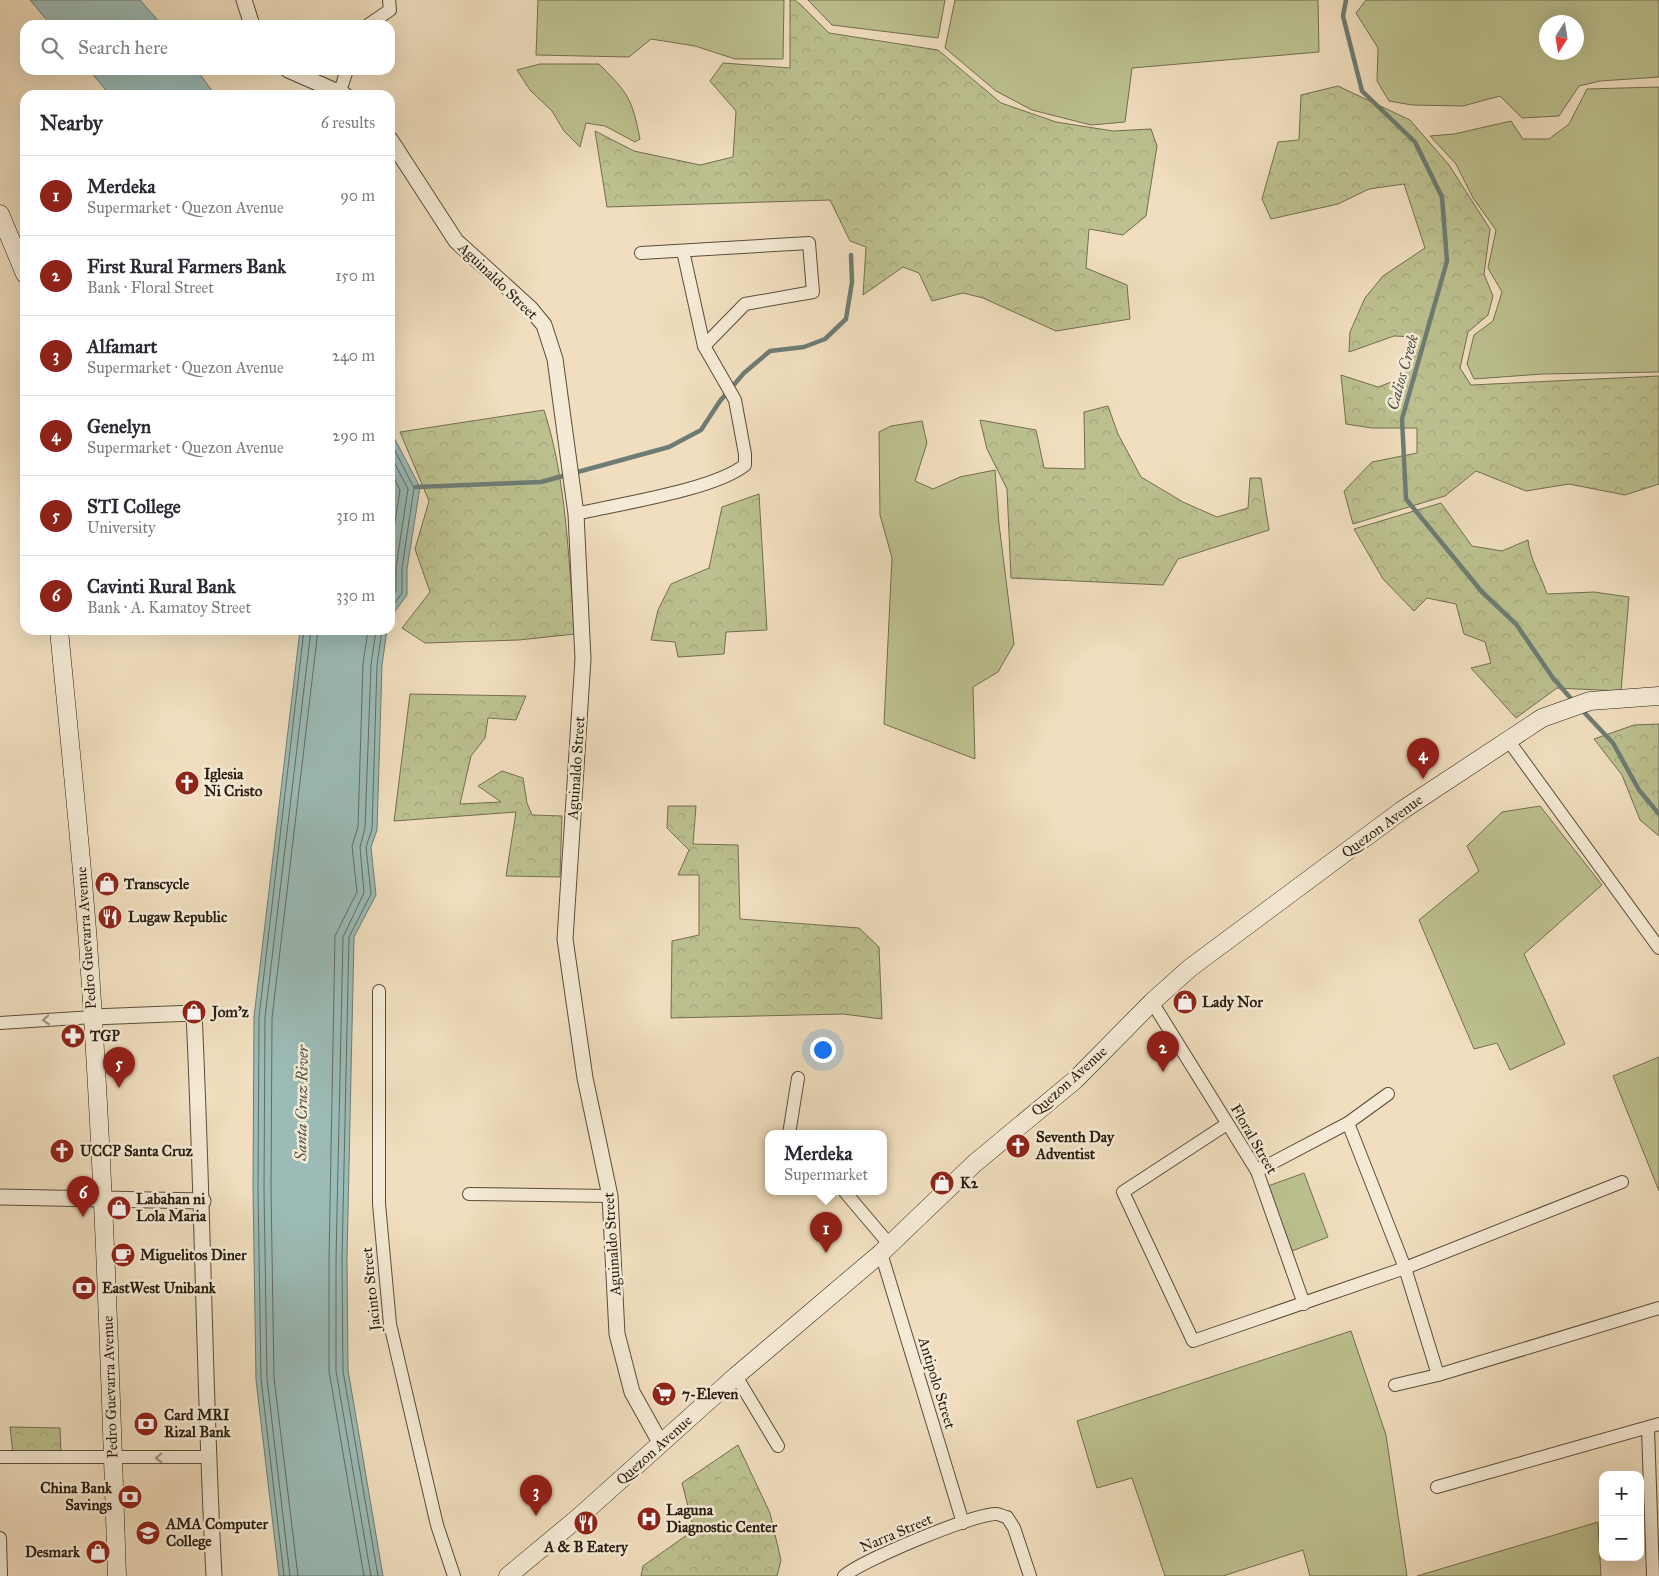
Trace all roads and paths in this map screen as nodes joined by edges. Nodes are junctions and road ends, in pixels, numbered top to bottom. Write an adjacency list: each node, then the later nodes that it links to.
1 (244, 0): 3 (street)
2 (389, 0): 4 (street)
3 (250, 20)
4 (375, 20)
5 (300, 75): 7 (street)
6 (346, 75): 8 (street)
7 (335, 90)
8 (343, 90)
9 (395, 147): 15 (street, Aguinaldo Street)
10 (0, 214): 13 (main road)
11 (683, 251): 12 (street); 14 (street); 14 (street)
12 (641, 253)
13 (20, 262)
14 (704, 346): 15 (street)
15 (576, 514): 33 (street, Aguinaldo Street)
16 (59, 635): 22 (main road, Pedro Guevarra Avenue)
17 (1659, 696): 18 (main road, Quezon Avenue)
18 (1508, 740): 19 (street); 21 (main road, Quezon Avenue)
19 (1659, 948)
20 (379, 991): 57 (street, Jacinto Street)
21 (1152, 1002): 27 (street, Floral Street); 37 (main road, Quezon Avenue)
22 (92, 1017): 23 (street, one-way to 23); 35 (main road, Pedro Guevarra Avenue); 36 (street)
23 (0, 1023)
24 (798, 1078): 28 (street)
25 (1388, 1094): 26 (street)
26 (1348, 1123): 29 (street); 38 (street)
27 (1227, 1124): 29 (street, Floral Street); 39 (street)
28 (790, 1130)
29 (1257, 1171): 39 (street, Floral Street)
30 (1622, 1182): 38 (street)
31 (469, 1194): 33 (street)
32 (847, 1195): 37 (street)
33 (610, 1196): 45 (street, Aguinaldo Street)
34 (0, 1197): 35 (street)
35 (103, 1199): 36 (street); 49 (main road, Pedro Guevarra Avenue)
36 (203, 1201): 48 (street)
37 (885, 1248): 42 (main road, Quezon Avenue); 51 (street, Antipolo Street)
38 (1405, 1268): 39 (street); 41 (street)
39 (1304, 1304)
40 (1659, 1308): 41 (street)
41 (1438, 1374): 43 (street)
42 (736, 1376): 45 (main road, Quezon Avenue); 46 (street)
43 (1395, 1385)
44 (1653, 1426): 50 (street); 60 (street)
45 (661, 1444): 53 (main road, Quezon Avenue)
46 (778, 1446)
47 (0, 1457): 49 (street)
48 (208, 1458): 49 (street, one-way to 49); 56 (street)
49 (113, 1459): 55 (main road, Pedro Guevarra Avenue)
50 (1437, 1487)
51 (963, 1523): 58 (street, Narra Street); 59 (street, Narra Street)
52 (0, 1538): 54 (street)
53 (517, 1572)
54 (1, 1576)
55 (117, 1576)
56 (214, 1576)
57 (454, 1576)
58 (844, 1576)
59 (1030, 1576)
60 (1653, 1576)

